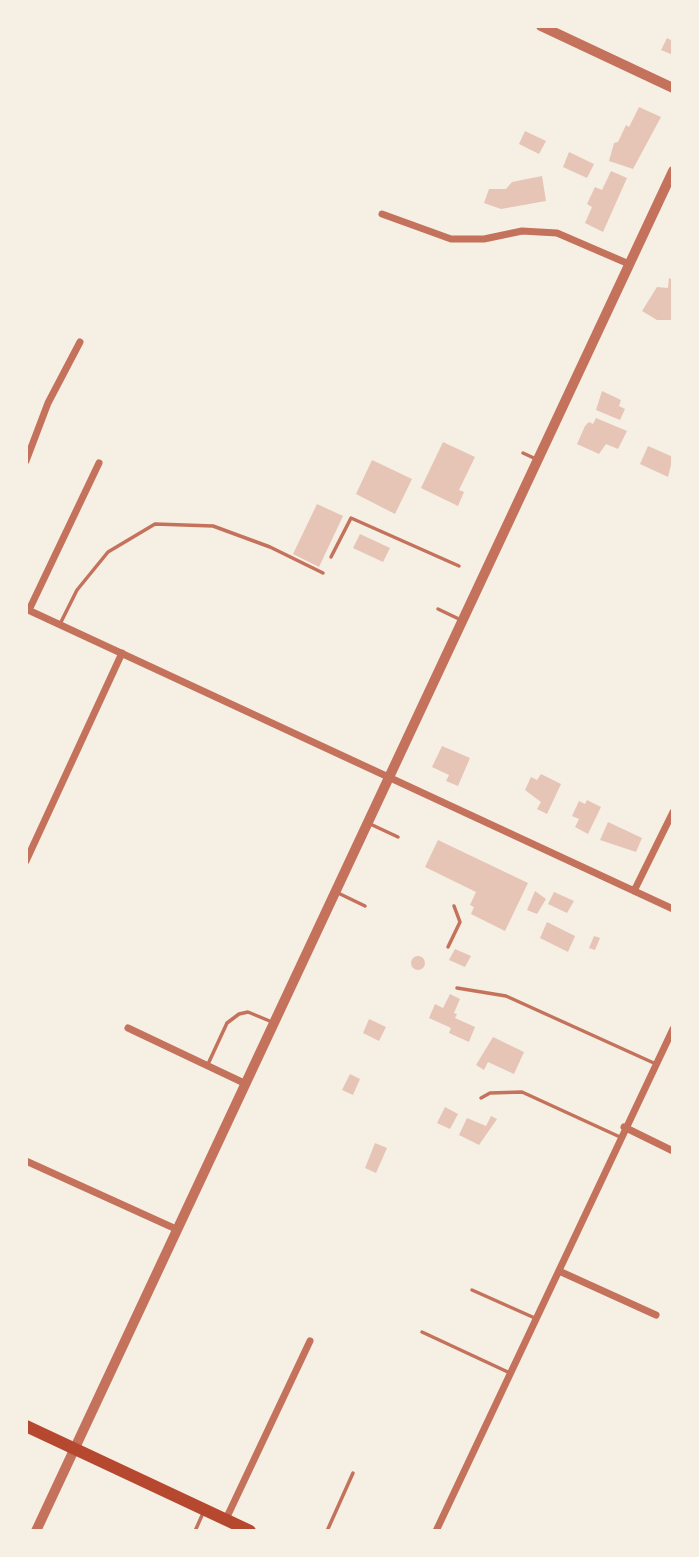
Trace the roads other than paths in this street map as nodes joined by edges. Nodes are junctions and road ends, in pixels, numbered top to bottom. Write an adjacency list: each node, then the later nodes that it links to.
1 (541, 26): 2 (street)
2 (673, 88)
3 (673, 171): 5 (street)
4 (382, 214): 5 (street)
5 (629, 264): 8 (street)
6 (80, 342): 9 (street)
7 (523, 453): 8 (lane)
8 (536, 459): 16 (street)
9 (26, 461)
10 (99, 463): 15 (street)
11 (331, 557): 12 (lane)
12 (459, 566)
13 (323, 573): 17 (lane)
14 (438, 609): 16 (lane)
15 (28, 610): 17 (street)
16 (461, 620): 19 (street)
17 (60, 624): 18 (street)
18 (122, 653): 19 (street); 23 (street)
19 (387, 776): 21 (street); 25 (street)
20 (673, 812): 25 (street)
21 (366, 822): 22 (lane); 24 (street)
22 (398, 837)
23 (26, 861)
24 (334, 891): 26 (lane); 31 (street)
25 (634, 891): 28 (street)
26 (365, 906)
27 (454, 906): 29 (lane)
28 (673, 909)
29 (448, 947)
30 (457, 988): 34 (lane)
31 (272, 1022): 35 (lane); 36 (street)
32 (128, 1028): 35 (street)
33 (673, 1029): 34 (street)
34 (656, 1063): 38 (street)
35 (207, 1066): 36 (street)
36 (244, 1083): 42 (street)
37 (481, 1098): 39 (lane)
38 (624, 1127): 39 (street); 40 (street)
39 (620, 1138): 43 (street)
40 (673, 1151)
41 (26, 1161): 42 (street)
42 (176, 1229): 51 (street)
43 (559, 1271): 45 (street); 46 (street)
44 (472, 1290): 46 (lane)
45 (656, 1315)
46 (537, 1319): 49 (street)
47 (422, 1332): 49 (lane)
48 (310, 1341): 54 (street)
49 (512, 1374): 59 (street)
50 (26, 1426): 51 (main road)
51 (73, 1448): 53 (main road); 55 (street)
52 (353, 1473): 58 (lane)
53 (204, 1509): 54 (main road); 56 (lane)
54 (226, 1519): 57 (main road)
55 (36, 1531)
56 (195, 1531)
57 (250, 1531)
58 (327, 1531)
59 (436, 1531)

